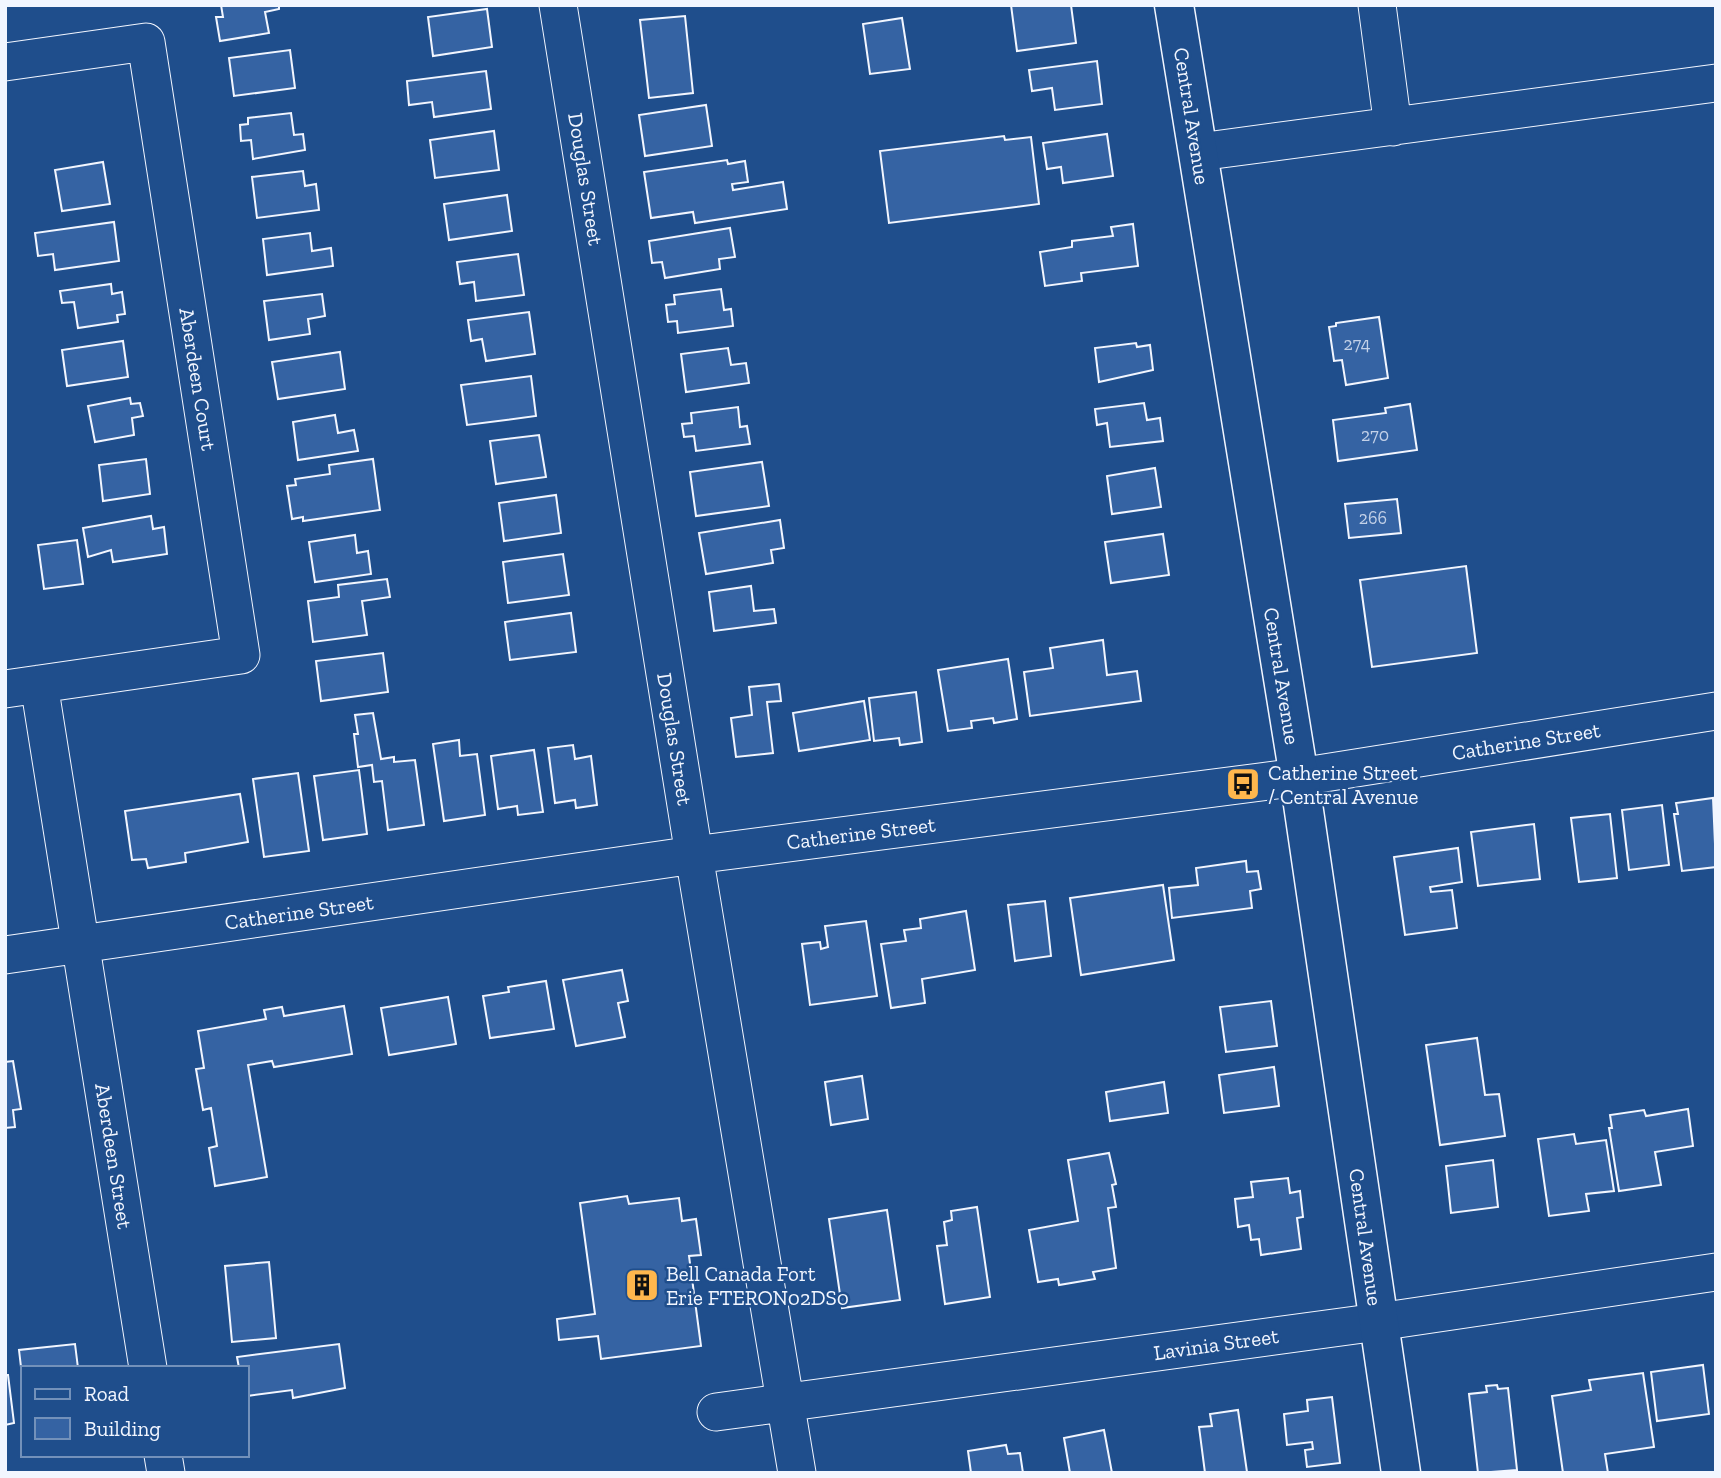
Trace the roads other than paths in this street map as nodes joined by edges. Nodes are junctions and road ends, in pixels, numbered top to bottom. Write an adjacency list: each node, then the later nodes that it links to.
1 (558, 5): 11 (street, Douglas Street)
2 (1174, 5): 7 (main road, Central Avenue)
3 (1377, 5): 6 (street)
4 (5, 62): 8 (street, Aberdeen Court)
5 (1716, 83): 6 (street)
6 (1393, 127): 7 (street)
7 (1199, 152): 10 (main road, Central Avenue)
8 (22, 686): 12 (street, Aberdeen Court)
9 (1716, 711): 10 (street, Catherine Street)
10 (1298, 777): 11 (street, Catherine Street); 15 (main road, Central Avenue)
11 (694, 855): 12 (street, Catherine Street); 17 (street, Douglas Street)
12 (79, 944): 13 (street, Catherine Street); 16 (street, Aberdeen Street)
13 (5, 955)
14 (1716, 1272): 15 (street, Lavinia Street)
15 (1378, 1322): 17 (street, Lavinia Street); 20 (main road, Central Avenue)
16 (148, 1366)
17 (787, 1404): 18 (street, Lavinia Street); 19 (street, Douglas Street)
18 (716, 1412)
19 (797, 1473)
20 (1401, 1473)

